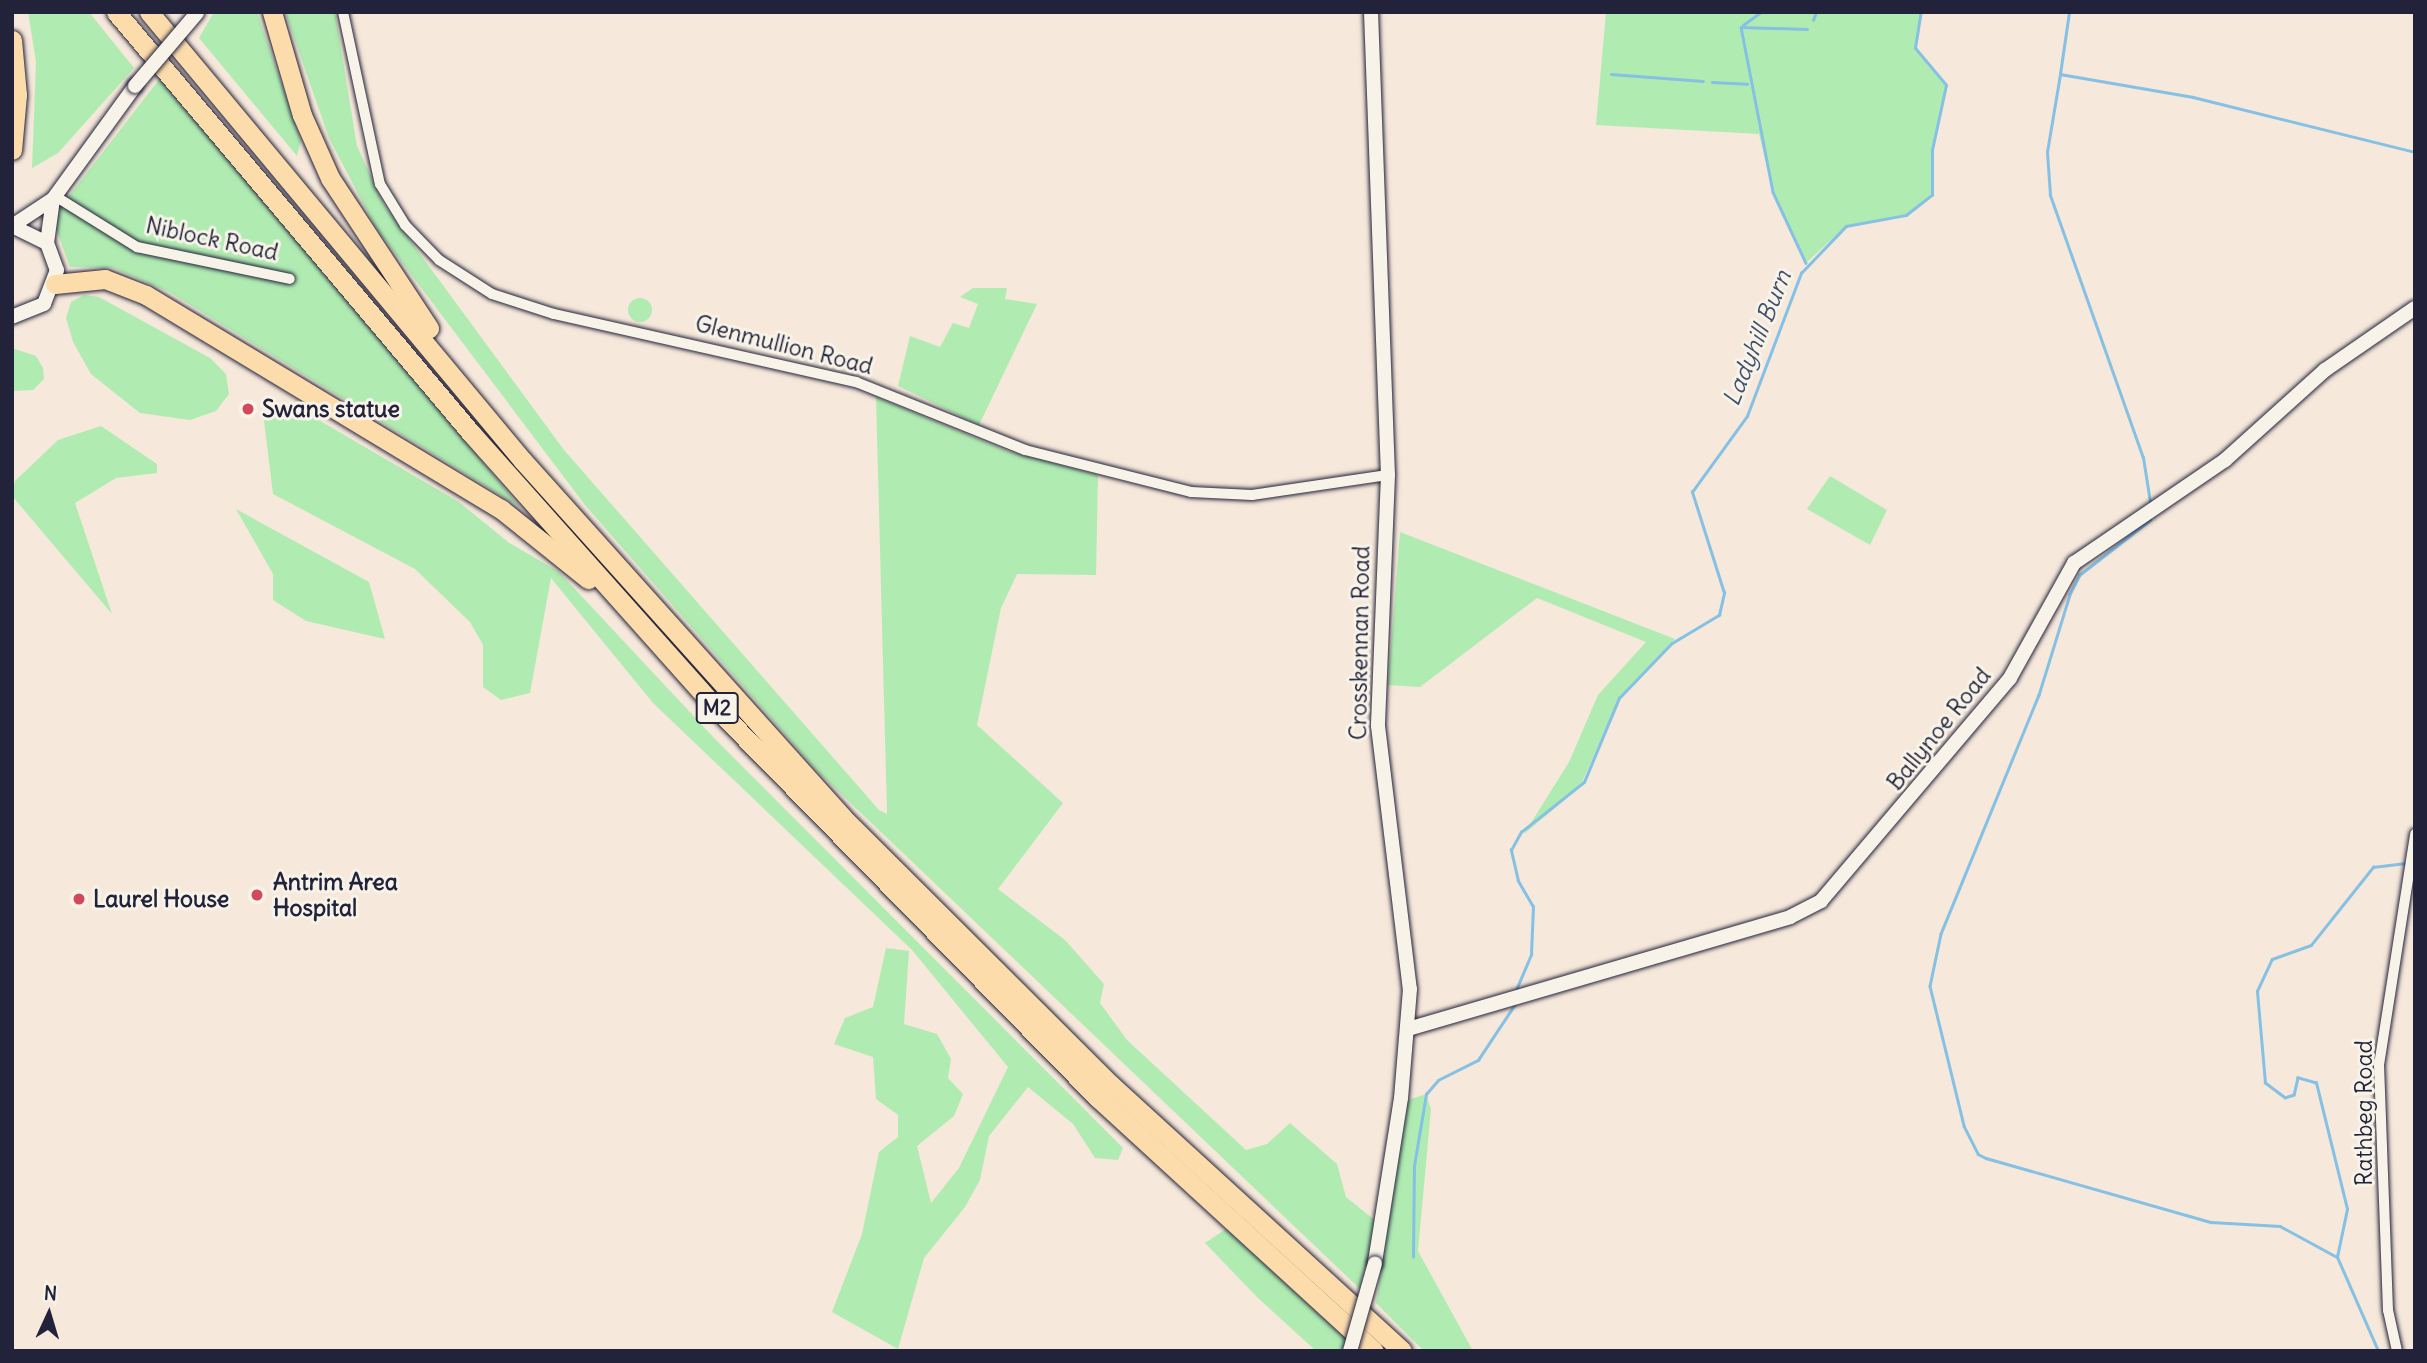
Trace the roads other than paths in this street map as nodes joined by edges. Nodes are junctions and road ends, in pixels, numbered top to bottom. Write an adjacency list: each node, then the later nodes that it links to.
1 (116, 12): 18 (highway, M2)
2 (149, 12): 16 (highway, M2)
3 (271, 12): 16 (highway)
4 (343, 12): 17 (street, Glenmullion Road)
5 (1371, 12): 17 (street, Crosskennan Road)
6 (197, 13): 9 (street, bridge)
7 (12, 40): 8 (highway)
8 (12, 150)
9 (54, 197): 10 (street); 11 (street); 12 (street, Niblock Road)
10 (12, 226): 11 (street)
11 (47, 243): 13 (street)
12 (290, 279)
13 (55, 284): 15 (street); 18 (highway)
14 (2415, 308): 20 (street, Ballynoe Road)
15 (12, 317)
16 (523, 461): 23 (highway, M2)
17 (1388, 475): 20 (street, Crosskennan Road)
18 (633, 614): 22 (highway, M2)
19 (2415, 834): 24 (street, Rathbeg Road)
20 (1408, 1029): 21 (street, Crosskennan Road, bridge)
21 (1350, 1351)
22 (1374, 1351)
23 (1402, 1351)
24 (2397, 1351)

